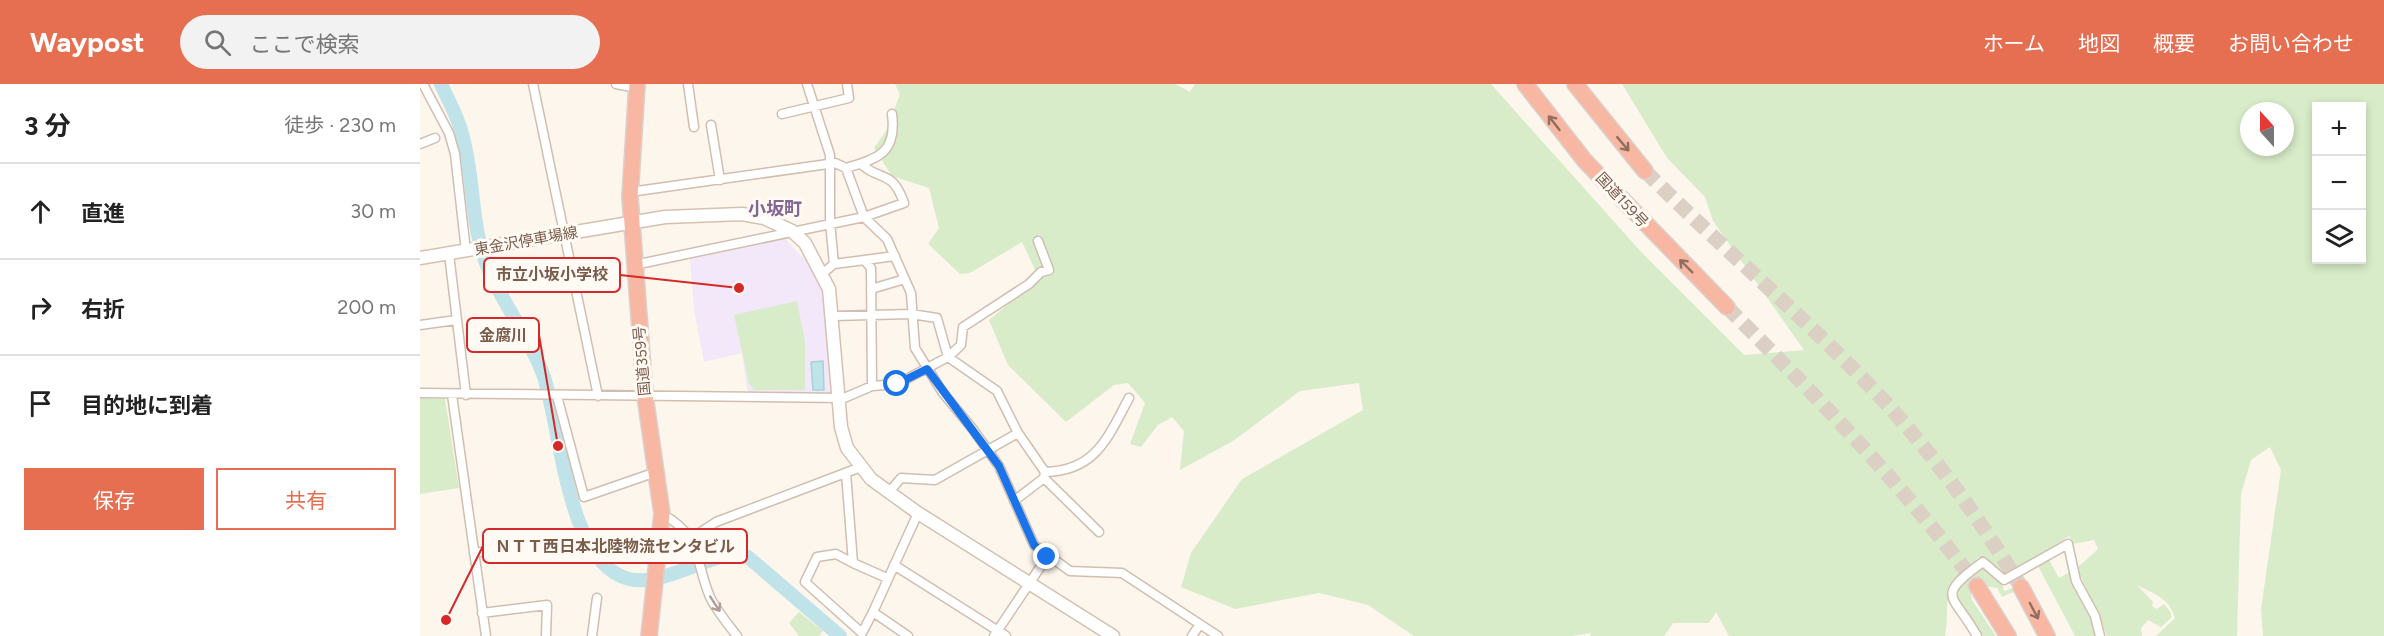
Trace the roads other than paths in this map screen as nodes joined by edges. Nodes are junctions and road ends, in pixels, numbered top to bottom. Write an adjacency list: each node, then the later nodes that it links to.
1 (423, 84): 29 (street)
2 (534, 84): 27 (street)
3 (615, 84): 9 (street)
4 (688, 84): 14 (street)
5 (807, 84): 10 (street)
6 (847, 84): 10 (street)
7 (1525, 84): 39 (highway, 国道159号, one-way to 7)
8 (1575, 84): 20 (highway, one-way to 20)
9 (637, 86): 22 (highway, 国道359号)
10 (816, 107): 11 (street); 17 (street)
11 (782, 114)
12 (892, 114): 18 (street)
13 (711, 126): 21 (street)
14 (694, 127)
15 (435, 138): 16 (street)
16 (420, 144)
17 (831, 164): 19 (street); 21 (street); 25 (street)
18 (861, 164): 19 (street); 23 (street)
19 (846, 168): 23 (street)
20 (1645, 171)
21 (720, 180): 22 (street)
22 (630, 192): 24 (highway, 国道359号)
23 (864, 217): 25 (street); 31 (street)
24 (631, 222): 26 (street, 東金沢停車場線); 27 (street, 東金沢停車場線); 35 (highway, 国道359号)
25 (830, 222): 26 (street); 34 (street)
26 (792, 231): 35 (street); 36 (street)
27 (566, 234): 29 (street, 東金沢停車場線); 52 (street)
28 (1038, 241): 45 (street)
29 (469, 251): 30 (street, 東金沢停車場線)
30 (448, 254): 32 (street, 東金沢停車場線); 43 (street)
31 (895, 256): 33 (street); 37 (street)
32 (420, 258)
33 (865, 261): 34 (street); 38 (street)
34 (834, 264): 36 (street)
35 (634, 265): 53 (highway, 国道359号)
36 (823, 273): 42 (street)
37 (905, 279): 38 (street); 40 (street)
38 (872, 289): 41 (street)
39 (1727, 307)
40 (911, 314): 41 (street); 45 (street); 46 (street)
41 (870, 315): 42 (street); 47 (street)
42 (833, 316): 54 (street)
43 (456, 320): 44 (street); 49 (street)
44 (420, 325)
45 (948, 357): 46 (street); 56 (street)
46 (927, 369): 47 (street); 57 (street)
47 (872, 386): 54 (street)
48 (420, 393): 50 (street)
49 (466, 394): 50 (street); 51 (street)
50 (453, 395): 69 (street)
51 (556, 396): 52 (street); 59 (street)
52 (598, 396): 53 (street)
53 (645, 396): 54 (street); 59 (highway, 国道359号)
54 (838, 397): 58 (street)
55 (1129, 398): 61 (street)
56 (1018, 433): 57 (street); 61 (street)
57 (986, 450): 62 (street); 63 (street)
58 (861, 467): 60 (street); 62 (street)
59 (656, 472): 65 (highway, 国道359号)
60 (846, 473): 67 (street); 71 (street)
61 (1045, 475): 63 (street); 66 (street)
62 (889, 492): 64 (street)
63 (1014, 501): 70 (street)
64 (918, 513): 72 (street); 74 (street)
65 (662, 514): 67 (street); 85 (highway, 国道359号)
66 (1099, 532)
67 (690, 539): 86 (street, one-way to 86)
68 (548, 543): 69 (street)
69 (474, 553): 79 (street)
70 (1047, 557): 74 (street); 80 (street)
71 (853, 563): 73 (street); 78 (street)
72 (894, 565): 73 (street); 81 (street)
73 (887, 578): 78 (street)
74 (1029, 583): 81 (street); 89 (street)
75 (1977, 586): 93 (highway)
76 (2021, 586): 94 (highway, one-way to 94)
77 (597, 598): 84 (street)
78 (873, 612): 87 (street)
79 (482, 613): 82 (street); 83 (street)
80 (1200, 624): 90 (street); 91 (street)
81 (996, 633): 88 (street)
82 (486, 636)
83 (546, 636)
84 (592, 636)
85 (649, 636)
86 (737, 636)
87 (908, 636)
88 (1006, 636)
89 (1113, 636)
90 (1192, 636)
91 (1218, 636)
92 (1977, 636): 95 (street)
93 (2007, 636)
94 (2047, 636)
95 (2100, 636)

